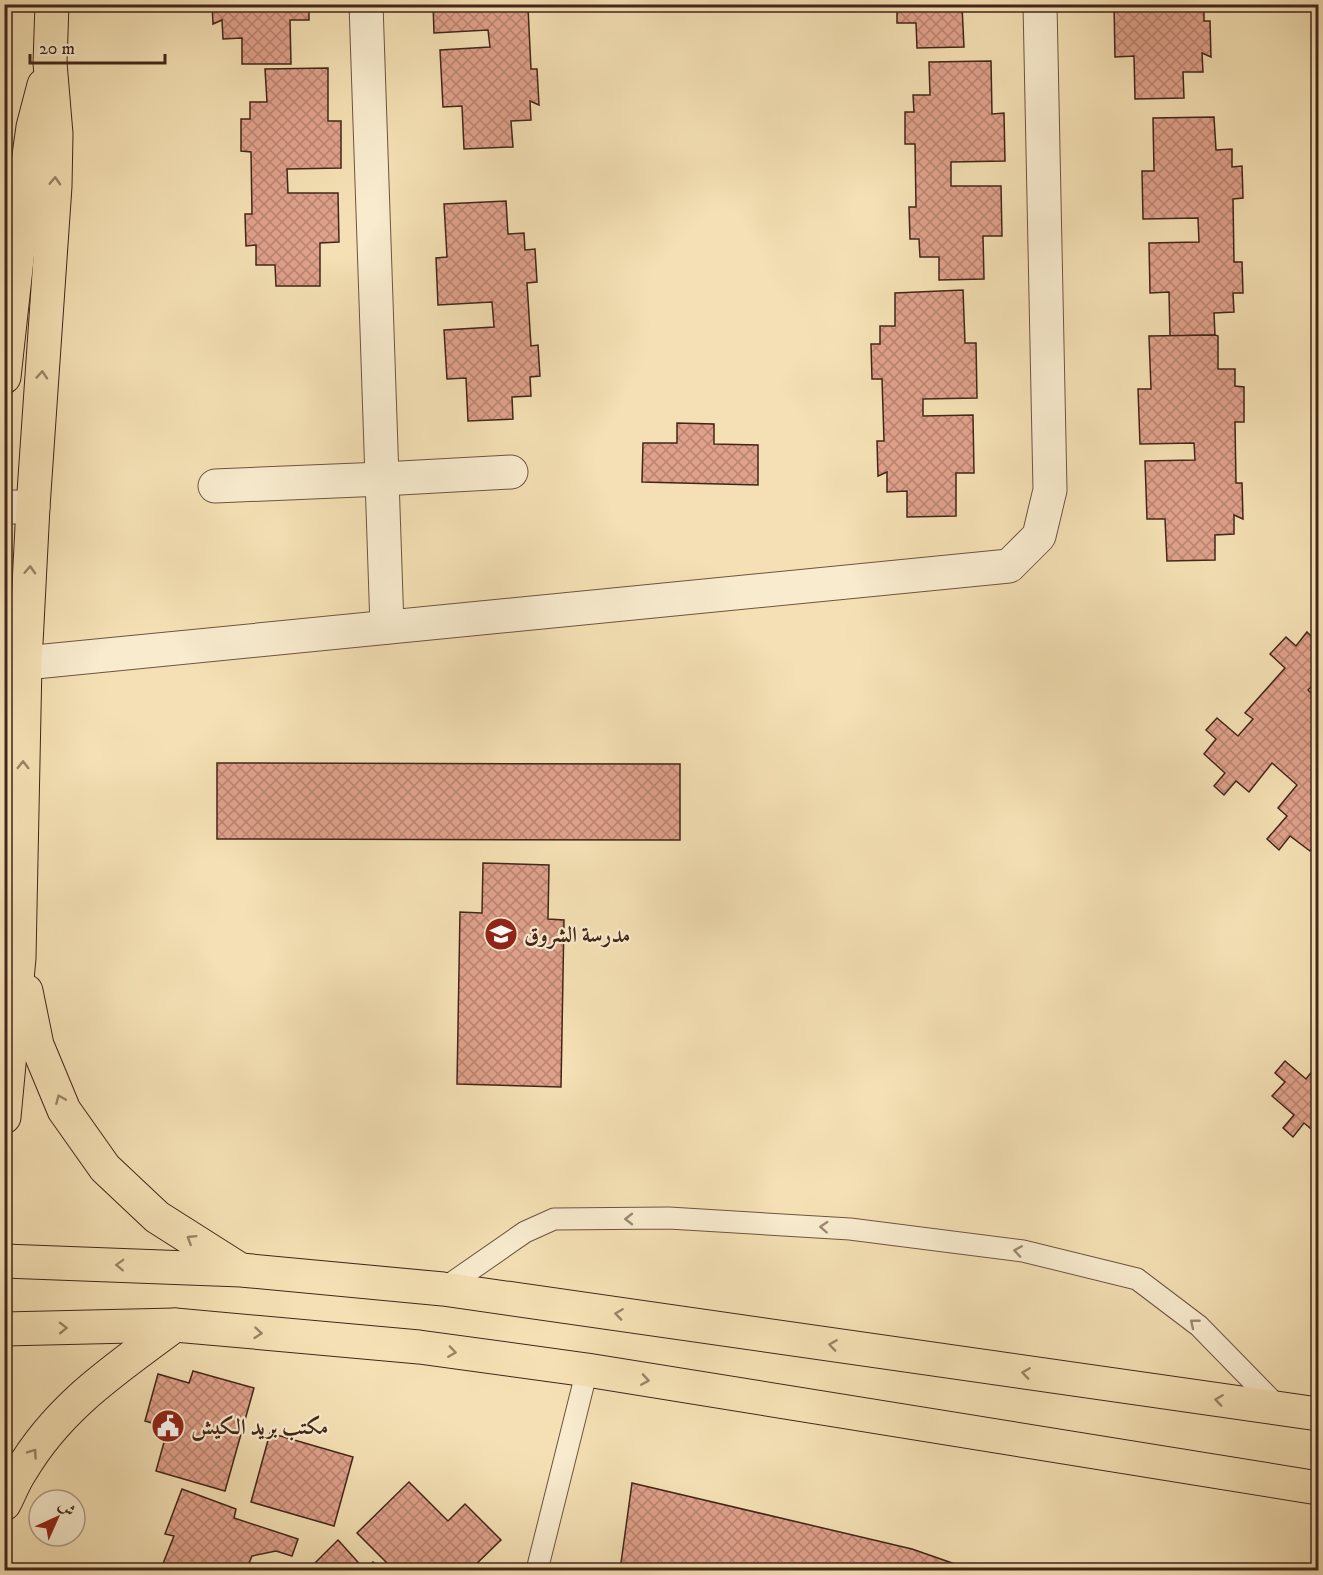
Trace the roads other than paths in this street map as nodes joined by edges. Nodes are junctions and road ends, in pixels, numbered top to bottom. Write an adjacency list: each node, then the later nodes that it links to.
1 (52, 4): 4 (highway)
2 (366, 4): 7 (street)
3 (1040, 4): 10 (street)
4 (50, 63): 5 (highway); 9 (highway, one-way to 4)
5 (4, 377)
6 (511, 472): 7 (street)
7 (382, 479): 8 (street); 10 (street)
8 (215, 486)
9 (19, 507): 11 (highway, one-way to 9)
10 (387, 627): 11 (street)
11 (26, 663): 12 (highway, one-way to 11)
12 (19, 958): 13 (highway); 15 (highway, one-way to 12)
13 (4, 1117)
14 (4, 1261): 15 (highway, one-way to 14)
15 (241, 1270): 16 (highway)
16 (443, 1288): 20 (highway, one-way to 16); 20 (lane, one-way to 16)
17 (175, 1325): 18 (highway, one-way to 17); 19 (highway, one-way to 19); 23 (highway, one-way to 17)
18 (4, 1329)
19 (587, 1370): 22 (highway, one-way to 22); 24 (lane)
20 (1280, 1409): 21 (highway)
21 (1318, 1414)
22 (1318, 1488)
23 (4, 1504)
24 (537, 1570)

